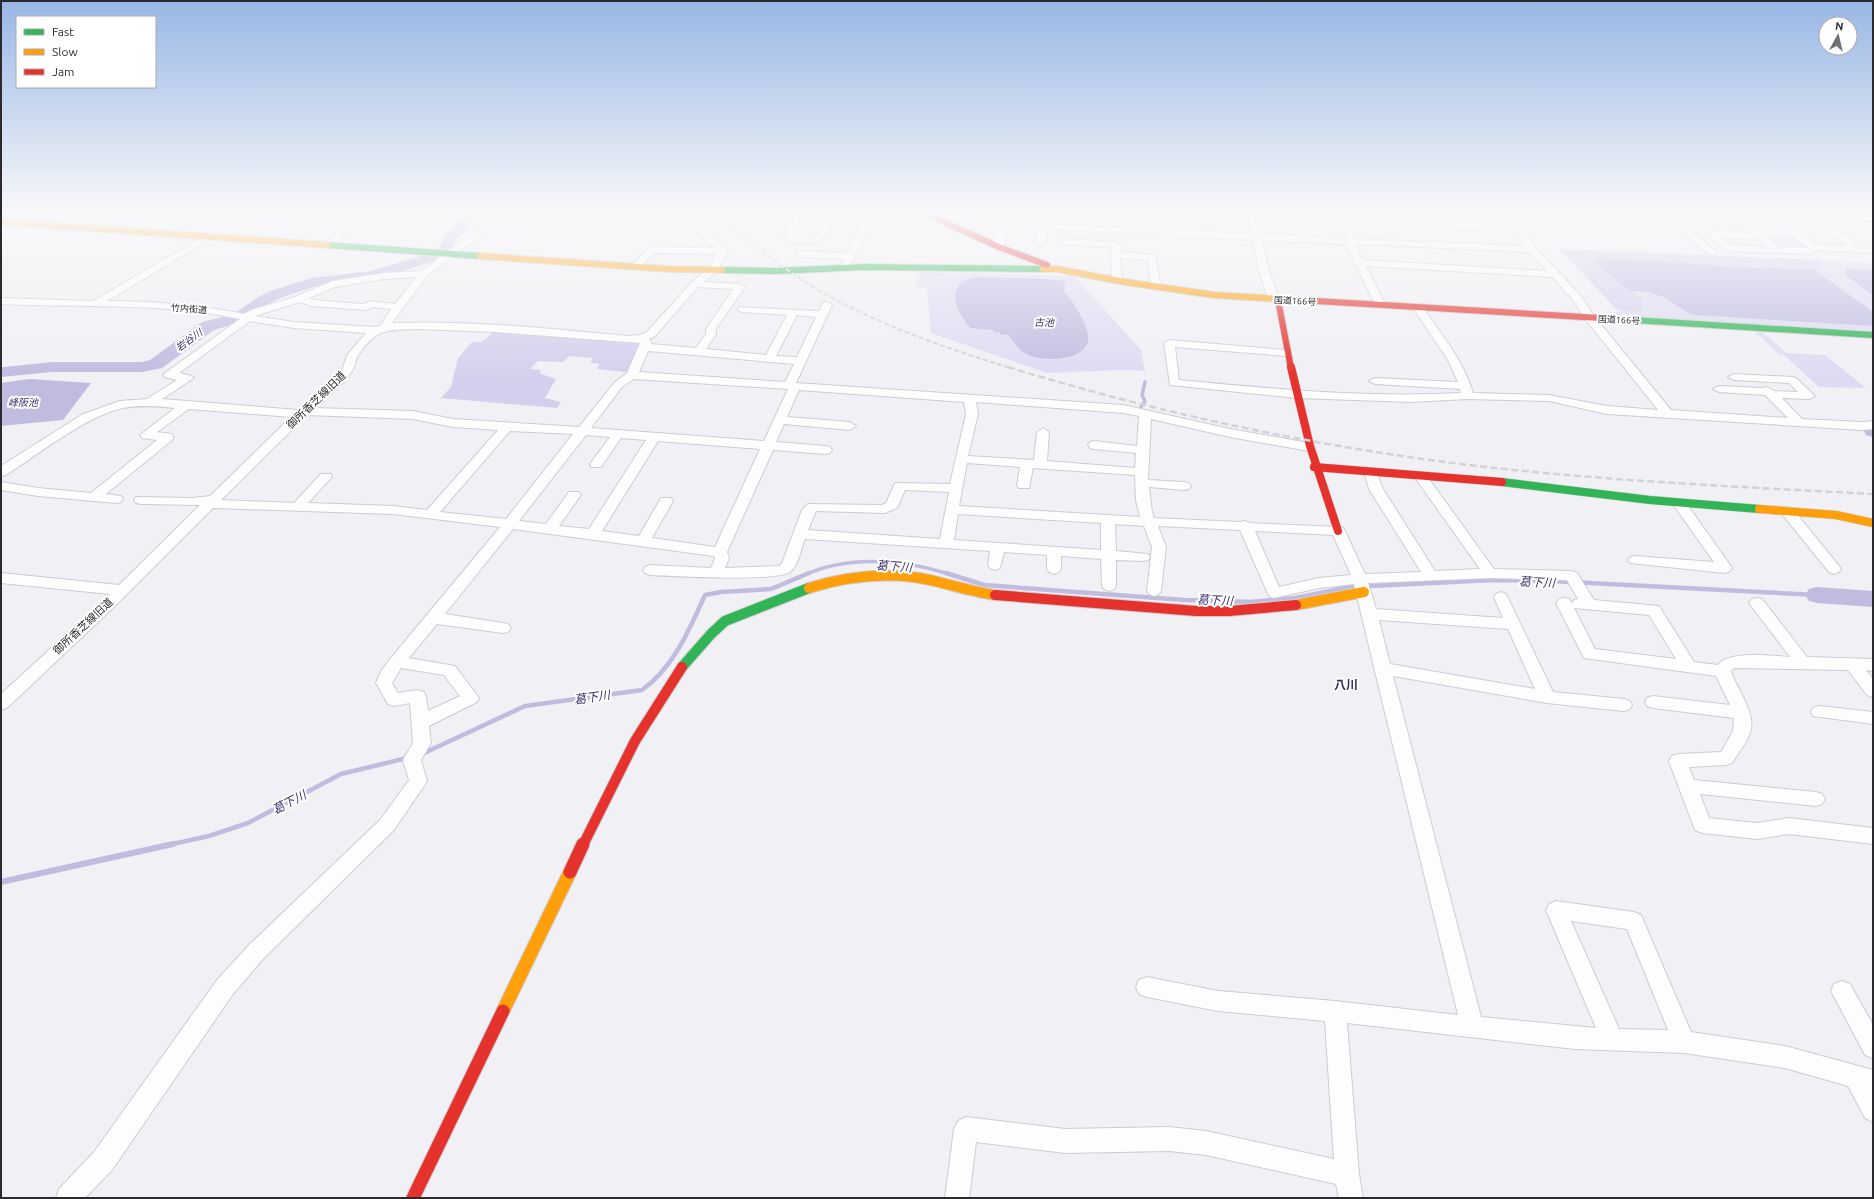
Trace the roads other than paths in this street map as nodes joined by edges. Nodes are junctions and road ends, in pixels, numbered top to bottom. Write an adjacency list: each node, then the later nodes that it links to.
1 (161, 266): 23 (street)
2 (435, 266): 15 (street, 御所香芝線旧道)
3 (636, 266): 14 (main road, 国道166号)
4 (715, 266): 14 (street)
5 (1049, 266): 13 (main road)
6 (1116, 266): 17 (street)
7 (1153, 266): 19 (street)
8 (1263, 266): 21 (street)
9 (1361, 266): 24 (street)
10 (1413, 266): 16 (street)
11 (1548, 266): 16 (street)
12 (844, 267): 13 (main road, 国道166号); 14 (main road, 国道166号)
13 (1057, 269): 17 (main road, 国道166号)
14 (713, 270): 18 (street)
15 (424, 274): 20 (street); 25 (street, 御所香芝線旧道)
16 (1556, 274): 30 (street)
17 (1117, 280): 19 (main road, 国道166号)
18 (694, 284): 33 (street); 34 (street)
19 (1156, 286): 21 (main road, 国道166号)
20 (300, 298): 25 (street); 29 (street)
21 (1276, 300): 24 (main road, 国道166号); 35 (main road)
22 (1, 301): 23 (street, 竹内街道)
23 (94, 305): 29 (street, 竹内街道)
24 (1381, 306): 26 (main road, 国道166号)
25 (397, 307): 31 (street, 御所香芝線旧道)
26 (1418, 308): 30 (main road, 国道166号); 44 (street)
27 (743, 309): 28 (street)
28 (794, 312): 36 (street); 37 (street)
29 (244, 317): 31 (street, 竹内街道); 48 (street)
30 (1590, 318): 32 (main road, 国道166号); 52 (street)
31 (380, 328): 33 (street); 50 (street, 御所香芝線旧道)
32 (1873, 335)
33 (643, 342): 34 (street); 38 (street)
34 (699, 352): 36 (street)
35 (1286, 353): 46 (main road); 46 (street)
36 (770, 357): 37 (street)
37 (801, 361): 42 (street)
38 (632, 375): 42 (street); 58 (street)
39 (1734, 377): 40 (street)
40 (1754, 378): 45 (street); 45 (street)
41 (1375, 381): 44 (street)
42 (792, 386): 47 (street); 53 (street)
43 (1719, 389): 45 (street)
44 (1467, 391): 46 (street); 52 (street)
45 (1769, 393): 54 (street)
46 (1297, 395): 64 (main road)
47 (969, 398): 51 (street); 67 (street)
48 (150, 402): 49 (street); 72 (street)
49 (186, 405): 50 (street); 81 (street)
50 (303, 412): 57 (street); 85 (street, 御所香芝線旧道)
51 (1145, 414): 64 (street); 66 (street)
52 (1668, 414): 54 (street)
53 (779, 420): 56 (street); 63 (street)
54 (1799, 422): 55 (street)
55 (1873, 425)
56 (850, 426)
57 (507, 427): 58 (street); 90 (street)
58 (582, 431): 60 (street); 94 (street)
59 (1043, 432): 69 (street)
60 (618, 434): 61 (street); 68 (street)
61 (654, 436): 63 (street); 98 (street)
62 (1094, 445): 66 (street)
63 (768, 446): 65 (street); 104 (street)
64 (1309, 447): 70 (main road)
65 (826, 450)
66 (1142, 450): 75 (street)
67 (961, 459): 69 (street); 79 (street)
68 (596, 464)
69 (1034, 464): 75 (street); 77 (street)
70 (1314, 467): 71 (main road); 97 (main road)
71 (1370, 471): 73 (main road); 114 (street)
72 (1, 472)
73 (1419, 474): 86 (main road); 113 (street)
74 (326, 477): 87 (street)
75 (1141, 478): 78 (street); 92 (street)
76 (1, 486): 81 (street)
77 (1024, 486)
78 (1184, 486)
79 (956, 488): 88 (street); 99 (street)
80 (574, 495): 96 (street)
81 (94, 497): 82 (street)
82 (116, 499)
83 (141, 500): 85 (street)
84 (666, 501): 100 (street)
85 (211, 502): 87 (street); 118 (street, 御所香芝線旧道)
86 (1678, 503): 89 (main road); 107 (street)
87 (296, 506): 90 (street)
88 (952, 510): 91 (street); 101 (street)
89 (1787, 511): 93 (main road); 110 (street)
90 (431, 514): 94 (street)
91 (1108, 520): 92 (street); 105 (street)
92 (1150, 522): 95 (street); 119 (street)
93 (1873, 523)
94 (510, 524): 96 (street); 124 (street)
95 (1245, 525): 97 (street); 116 (street)
96 (550, 529): 98 (street)
97 (1338, 531): 116 (street)
98 (593, 534): 100 (street)
99 (800, 534): 101 (street); 112 (street)
100 (643, 541): 104 (street)
101 (946, 544): 102 (street)
102 (998, 547): 103 (street); 108 (street)
103 (1054, 551): 105 (street); 109 (street)
104 (720, 552): 112 (street)
105 (1108, 554): 106 (street); 117 (street)
106 (1143, 557)
107 (1635, 560)
108 (995, 566)
109 (1054, 569)
110 (1834, 569)
111 (650, 570): 112 (street)
112 (716, 572)
113 (1490, 573): 114 (street); 122 (street)
114 (1430, 575): 116 (street)
115 (1, 578): 118 (street)
116 (1362, 585): 123 (street); 157 (main road)
117 (1109, 586)
118 (121, 590): 137 (street, 御所香芝線旧道)
119 (1154, 591)
120 (1501, 597): 125 (street)
121 (1757, 603): 128 (street)
122 (1589, 605): 131 (street); 131 (street)
123 (1369, 614): 125 (street); 132 (street)
124 (434, 618): 126 (street); 127 (street)
125 (1513, 624): 135 (street)
126 (503, 628)
127 (397, 662): 142 (street); 142 (street)
128 (1803, 663): 129 (street); 133 (street)
129 (1853, 665): 130 (street); 134 (street)
130 (1873, 665)
131 (1689, 667): 133 (street)
132 (1383, 669): 135 (street); 149 (street)
133 (1723, 671): 139 (street)
134 (1873, 691)
135 (1547, 696): 138 (street)
136 (1653, 702): 139 (street)
137 (1, 704)
138 (1624, 705)
139 (1740, 712): 143 (street)
140 (1819, 712): 141 (street)
141 (1873, 718)
142 (421, 722): 156 (street)
143 (1687, 786): 144 (street); 145 (street)
144 (1816, 799)
145 (1873, 836)
146 (1147, 987): 148 (street)
147 (1842, 991): 152 (street)
148 (1335, 1011): 149 (street); 155 (street)
149 (1472, 1026): 150 (street)
150 (1612, 1039): 151 (street); 151 (street)
151 (1684, 1042): 153 (street)
152 (1873, 1047)
153 (1864, 1080): 154 (street)
154 (1873, 1110)
155 (1347, 1174): 158 (street); 159 (street)
156 (68, 1198)
157 (412, 1198)
158 (957, 1198)
159 (1351, 1198)

